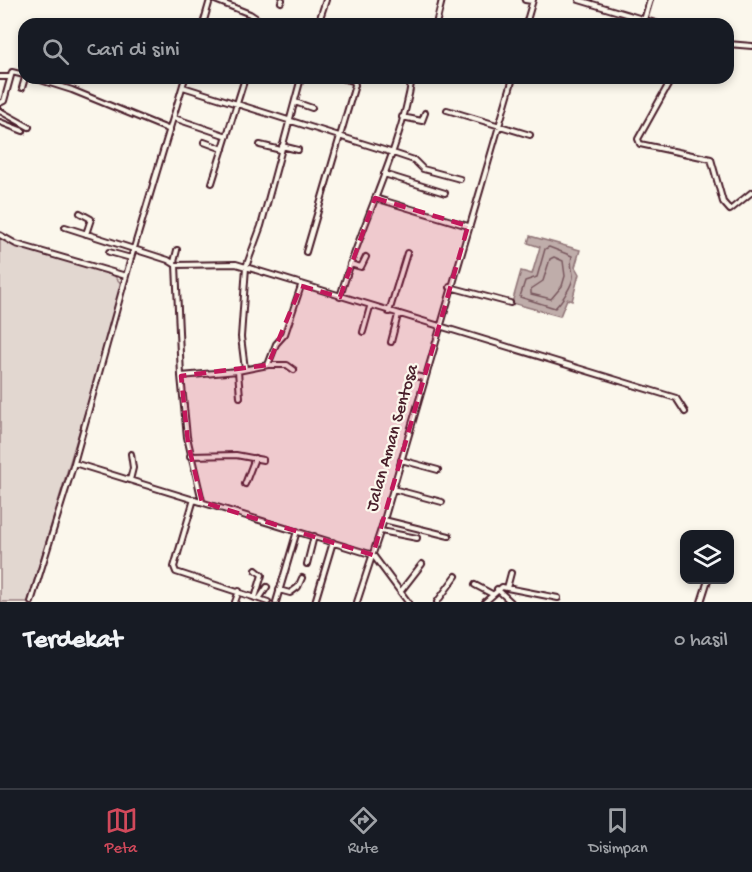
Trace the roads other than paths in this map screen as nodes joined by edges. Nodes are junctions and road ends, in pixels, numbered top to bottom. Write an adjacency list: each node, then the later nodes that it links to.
1 (210, 0): 9 (street)
2 (215, 0): 10 (street)
3 (326, 0): 11 (street)
4 (442, 0): 12 (street)
5 (525, 0): 8 (street)
6 (579, 0): 14 (street)
7 (650, 0): 15 (street)
8 (533, 1): 13 (street)
9 (205, 18)
10 (256, 18)
11 (320, 18)
12 (438, 18)
13 (528, 18)
14 (638, 18)
15 (645, 18)
16 (734, 44): 17 (street)
17 (752, 46)
18 (18, 73): 20 (street)
19 (0, 77): 20 (street)
20 (9, 77): 33 (street)
21 (23, 84): 31 (street)
22 (53, 84): 45 (street)
23 (184, 84): 30 (street)
24 (243, 84): 34 (street)
25 (300, 84): 32 (street)
26 (355, 84): 49 (street)
27 (410, 84): 39 (street)
28 (511, 84): 44 (street, Jalan Aman Sentosa)
29 (669, 84): 59 (street)
30 (183, 87): 34 (street); 40 (street)
31 (22, 88)
32 (295, 102): 35 (street); 41 (street)
33 (0, 103)
34 (237, 104): 41 (street); 48 (street)
35 (312, 108)
36 (447, 110): 44 (street)
37 (0, 111): 43 (street)
38 (425, 114): 39 (street)
39 (402, 117): 55 (street)
40 (174, 118): 45 (street); 48 (street)
41 (289, 121): 49 (street); 53 (street)
42 (0, 122): 46 (street)
43 (29, 127)
44 (500, 127): 47 (street); 63 (street, Jalan Aman Sentosa)
45 (170, 130): 67 (street)
46 (23, 131)
47 (530, 135)
48 (227, 136): 52 (street)
49 (340, 137): 55 (street); 70 (street)
50 (204, 142): 52 (street)
51 (260, 145): 53 (street)
52 (223, 148): 58 (street)
53 (281, 148): 54 (street); 76 (street)
54 (297, 150)
55 (390, 152): 56 (street); 57 (street)
56 (384, 174): 60 (street); 61 (street)
57 (460, 179)
58 (212, 183)
59 (752, 192)
60 (445, 193)
61 (375, 198): 63 (street); 75 (street)
62 (80, 213): 65 (street)
63 (468, 226): 79 (street, Jalan Aman Sentosa)
64 (65, 227): 65 (street)
65 (86, 234): 67 (street)
66 (0, 235): 77 (street)
67 (134, 250): 73 (street); 74 (street)
68 (177, 250): 74 (street)
69 (109, 252): 73 (street)
70 (306, 252)
71 (407, 253): 83 (street)
72 (366, 257): 75 (street)
73 (131, 258): 77 (street)
74 (175, 264): 76 (street); 93 (street)
75 (350, 264): 80 (street)
76 (246, 267): 78 (street); 89 (street)
77 (126, 276): 102 (street)
78 (301, 286): 80 (street); 88 (street)
79 (450, 286): 81 (street); 85 (street, Jalan Aman Sentosa)
80 (340, 297): 82 (street)
81 (510, 303)
82 (370, 307): 83 (street); 86 (street)
83 (389, 312): 84 (street)
84 (398, 315): 85 (street); 87 (street)
85 (439, 327): 94 (street, Jalan Aman Sentosa); 96 (street)
86 (363, 332)
87 (391, 342)
88 (268, 365): 89 (street); 90 (street)
89 (245, 369): 91 (street)
90 (294, 370)
91 (238, 371): 93 (street); 95 (street)
92 (411, 375): 94 (street)
93 (181, 376): 98 (street)
94 (424, 378): 101 (street, Jalan Aman Sentosa)
95 (240, 397)
96 (685, 412)
97 (131, 454): 104 (street)
98 (190, 456): 99 (street); 108 (street)
99 (255, 458): 100 (street); 105 (street)
100 (263, 460)
101 (401, 460): 103 (street); 106 (street, Jalan Aman Sentosa)
102 (74, 463): 104 (street); 136 (street)
103 (438, 470)
104 (130, 480): 107 (street)
105 (244, 484)
106 (393, 489): 109 (street); 110 (street, Jalan Aman Sentosa)
107 (194, 499): 108 (street); 130 (street)
108 (202, 502): 111 (street)
109 (442, 502)
110 (384, 520): 112 (street, Jalan Aman Sentosa); 114 (street)
111 (297, 531): 113 (street); 129 (street)
112 (381, 531): 115 (street); 117 (street, Jalan Aman Sentosa)
113 (314, 536): 116 (street); 118 (street)
114 (449, 536)
115 (417, 538)
116 (333, 542): 117 (street); 141 (street)
117 (373, 555): 131 (street); 142 (street, Jalan Aman Sentosa)
118 (307, 564)
119 (422, 564): 131 (street)
120 (256, 570): 133 (street)
121 (511, 573): 127 (street)
122 (456, 576): 144 (street)
123 (302, 578): 129 (street)
124 (706, 584): 147 (street)
125 (474, 585): 132 (street)
126 (267, 587): 133 (street)
127 (508, 588): 128 (street); 134 (street); 135 (street)
128 (497, 589): 132 (street); 134 (street)
129 (279, 590): 140 (street)
130 (239, 591): 133 (street); 137 (street)
131 (401, 591): 143 (street)
132 (492, 594): 145 (street)
133 (255, 597): 138 (street); 139 (street)
134 (505, 597): 146 (street)
135 (558, 598)
136 (31, 602)
137 (235, 602)
138 (250, 602)
139 (268, 602)
140 (276, 602)
141 (315, 602)
142 (357, 602)
143 (408, 602)
144 (437, 602)
145 (485, 602)
146 (511, 602)
147 (701, 602)

